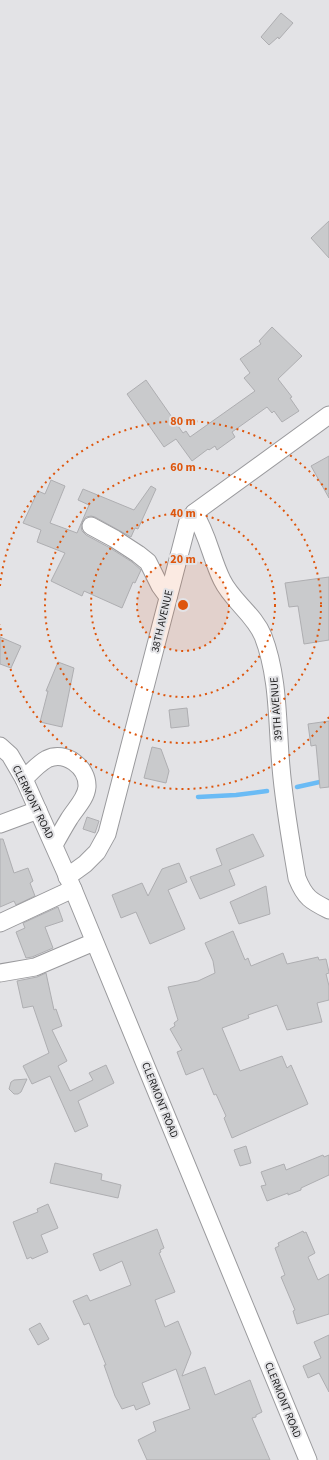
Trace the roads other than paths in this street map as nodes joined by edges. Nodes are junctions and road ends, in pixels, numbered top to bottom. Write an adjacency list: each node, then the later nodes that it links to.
1 (329, 415): 2 (street, 38TH AVENUE)
2 (194, 513): 4 (street, 38TH AVENUE); 11 (street, 39TH AVENUE)
3 (91, 526): 4 (street)
4 (168, 597): 10 (street, 38TH AVENUE)
5 (0, 746): 6 (street, CLERMONT ROAD)
6 (24, 779): 7 (street, CLERMONT ROAD); 9 (street)
7 (38, 810): 8 (street); 9 (street, CLERMONT ROAD)
8 (0, 824)
9 (54, 845): 10 (street, CLERMONT ROAD)
10 (70, 883): 12 (street, 38TH AVENUE); 13 (street, CLERMONT ROAD)
11 (329, 910)
12 (0, 923)
13 (94, 942): 14 (street); 15 (street, CLERMONT ROAD)
14 (0, 973)
15 (308, 1460)

